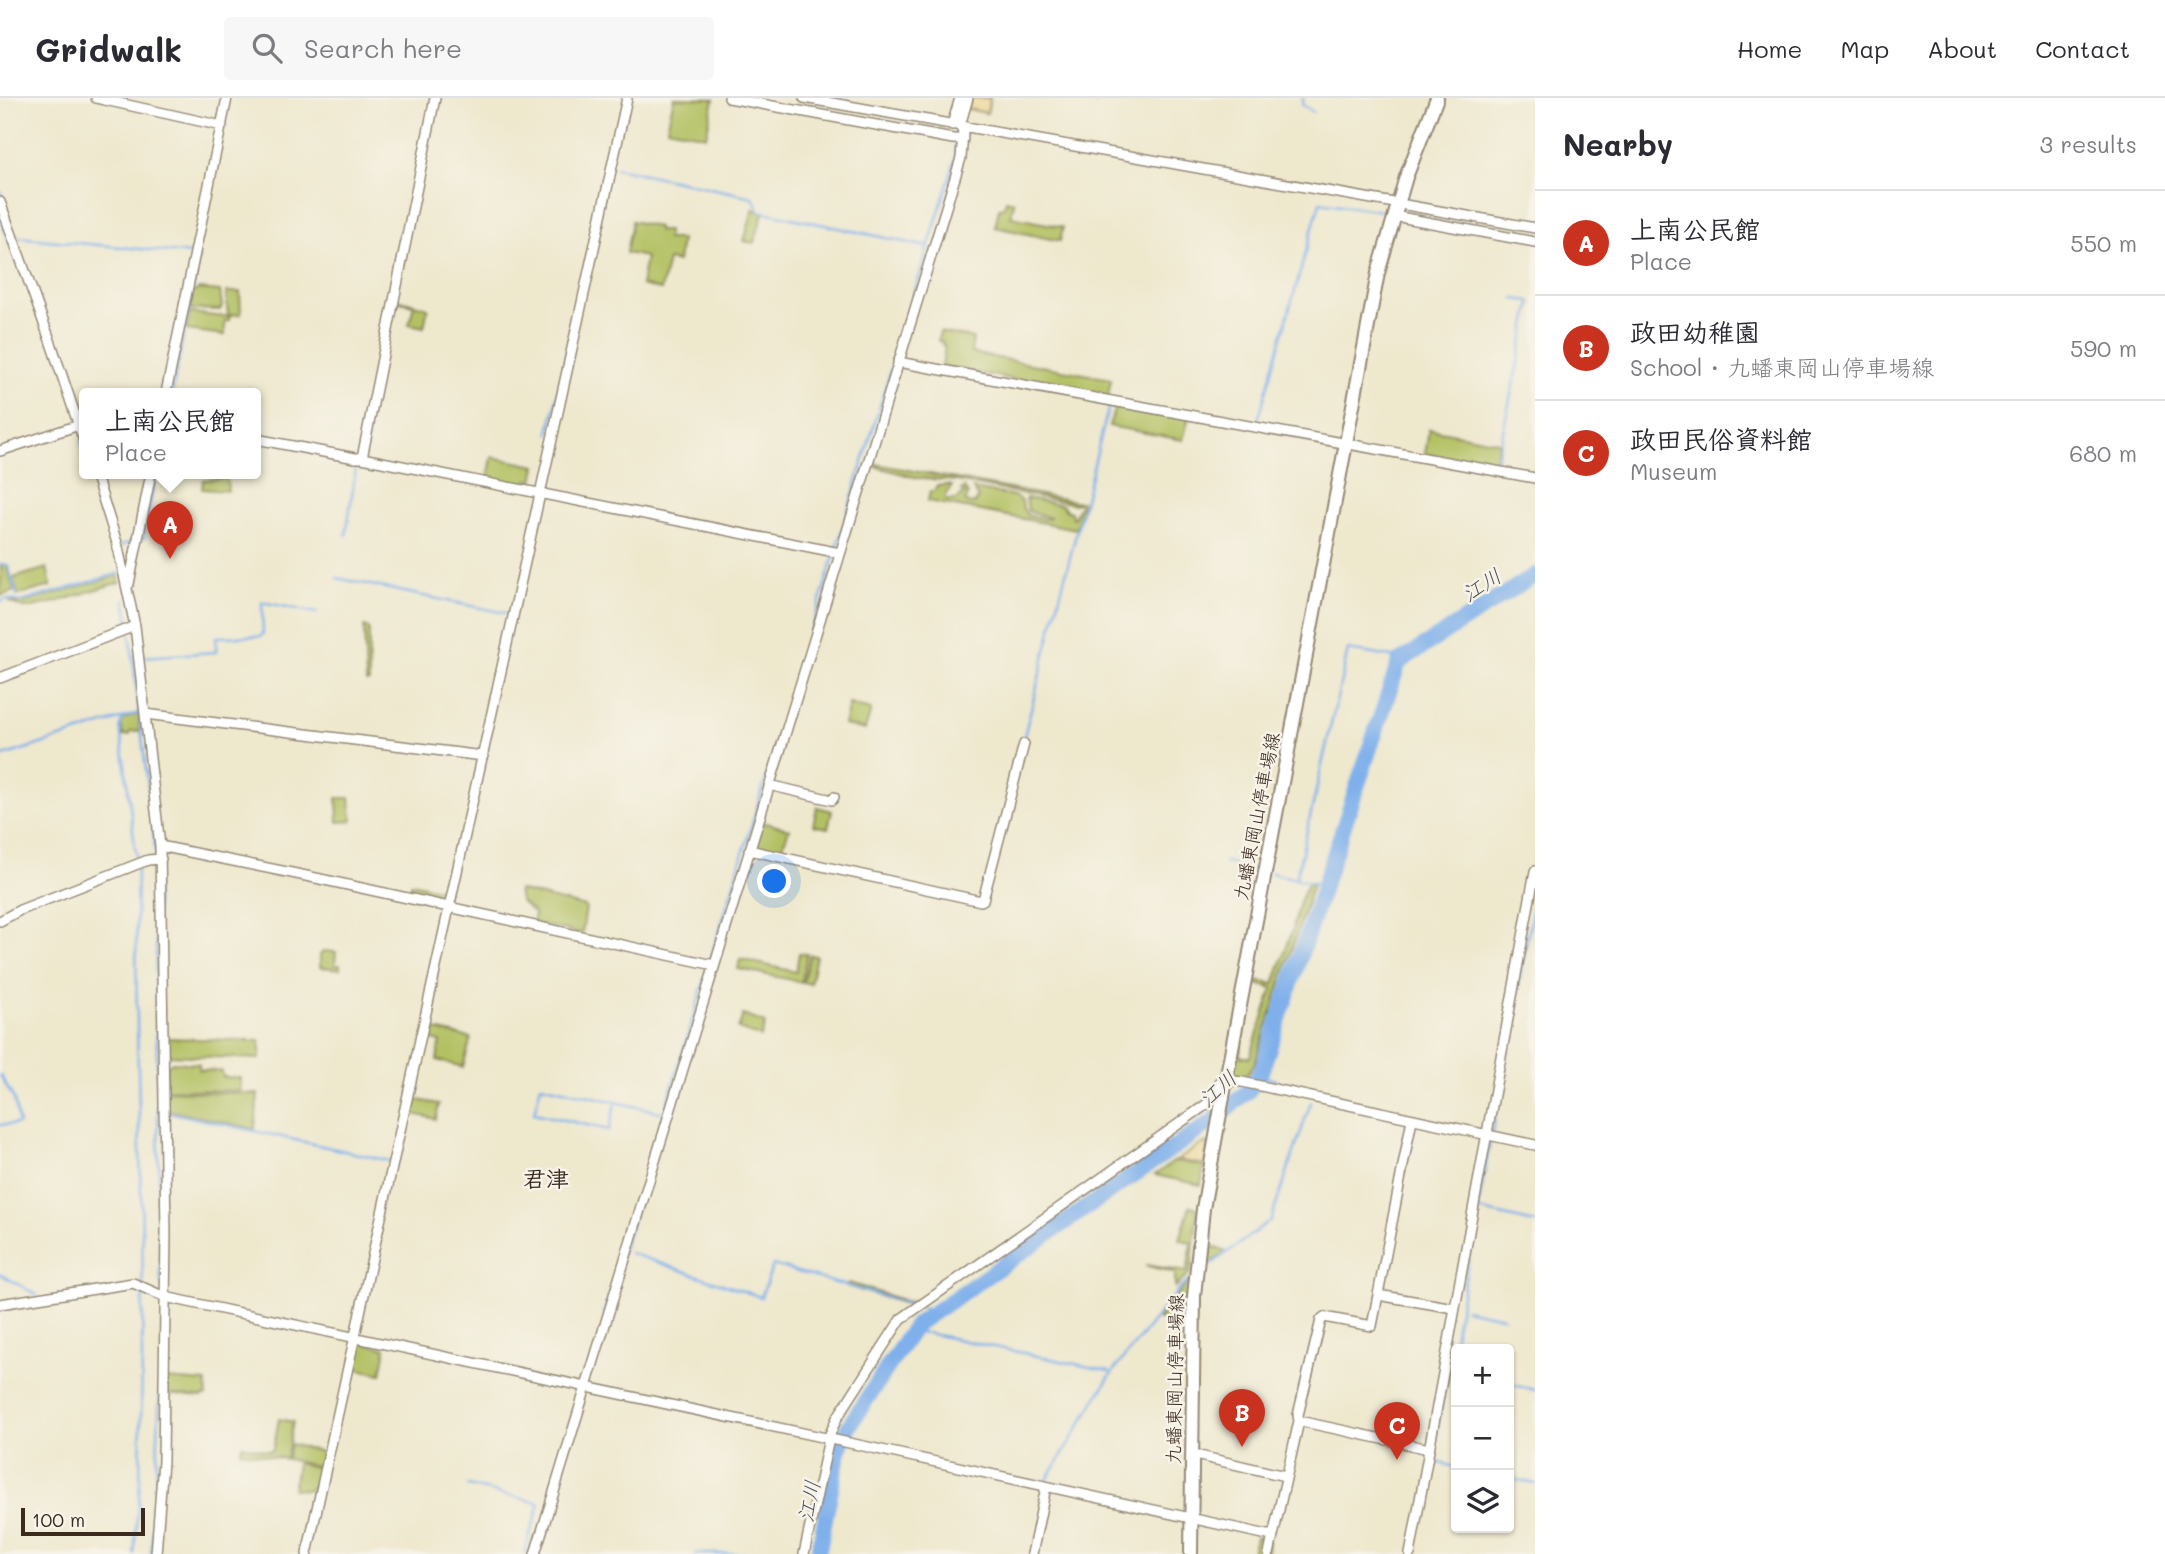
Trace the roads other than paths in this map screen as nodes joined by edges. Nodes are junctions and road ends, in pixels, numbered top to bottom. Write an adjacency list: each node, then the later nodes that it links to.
1 (96, 98): 10 (street)
2 (227, 98): 10 (street)
3 (435, 98): 25 (street)
4 (627, 98): 29 (street)
5 (729, 98): 11 (street)
6 (804, 98): 11 (street)
7 (960, 98): 11 (street)
8 (968, 98): 11 (street)
9 (1437, 98): 13 (main road, 九蟠東岡山停車場線)
10 (222, 126): 17 (street)
11 (953, 132): 13 (street); 16 (street)
12 (0, 202): 18 (street)
13 (1395, 210): 14 (street); 15 (street); 23 (main road, 九蟠東岡山停車場線)
14 (1535, 228)
15 (1535, 242)
16 (898, 362): 23 (street); 30 (street)
17 (167, 388)
18 (79, 411)
19 (79, 418): 20 (street)
20 (77, 426): 21 (street); 24 (street)
21 (79, 430)
22 (261, 440): 25 (street)
23 (1345, 443): 26 (street); 46 (main road, 九蟠東岡山停車場線)
24 (0, 452)
25 (362, 458): 29 (street)
26 (1535, 478)
27 (97, 479): 31 (street)
28 (150, 479): 31 (street)
29 (538, 493): 30 (street); 36 (street)
30 (837, 553): 37 (street)
31 (128, 589): 32 (street)
32 (135, 626): 33 (street); 34 (street)
33 (0, 678)
34 (145, 714): 36 (street); 39 (street)
35 (1024, 744): 40 (street)
36 (480, 755): 43 (street)
37 (769, 785): 38 (street); 40 (street)
38 (834, 797)
39 (160, 846): 41 (street); 43 (street)
40 (749, 850): 45 (street)
41 (157, 859): 44 (street); 51 (street)
42 (1534, 877): 48 (street)
43 (447, 906): 45 (street); 54 (street)
44 (0, 921)
45 (711, 965): 55 (street)
46 (1225, 1085): 47 (street); 57 (street); 59 (main road, 九蟠東岡山停車場線)
47 (1414, 1120): 48 (street); 50 (street)
48 (1490, 1136): 49 (street); 53 (street)
49 (1535, 1145)
50 (1380, 1296): 53 (street); 56 (street)
51 (165, 1297): 52 (street); 54 (street); 64 (street)
52 (0, 1304)
53 (1454, 1308): 58 (street)
54 (353, 1338): 55 (street); 65 (street)
55 (583, 1387): 57 (street); 66 (street)
56 (1299, 1421): 58 (street); 60 (street)
57 (830, 1440): 61 (street); 67 (street)
58 (1429, 1449): 71 (street)
59 (1191, 1454): 60 (street); 62 (main road, 九蟠東岡山停車場線)
60 (1285, 1476): 63 (street)
61 (1046, 1487): 62 (street); 68 (street)
62 (1191, 1519): 63 (street); 69 (main road, 九蟠東岡山停車場線)
63 (1272, 1536): 70 (street)
64 (156, 1554)
65 (307, 1554)
66 (535, 1554)
67 (804, 1554)
68 (1032, 1554)
69 (1191, 1554)
70 (1269, 1554)
71 (1410, 1554)

